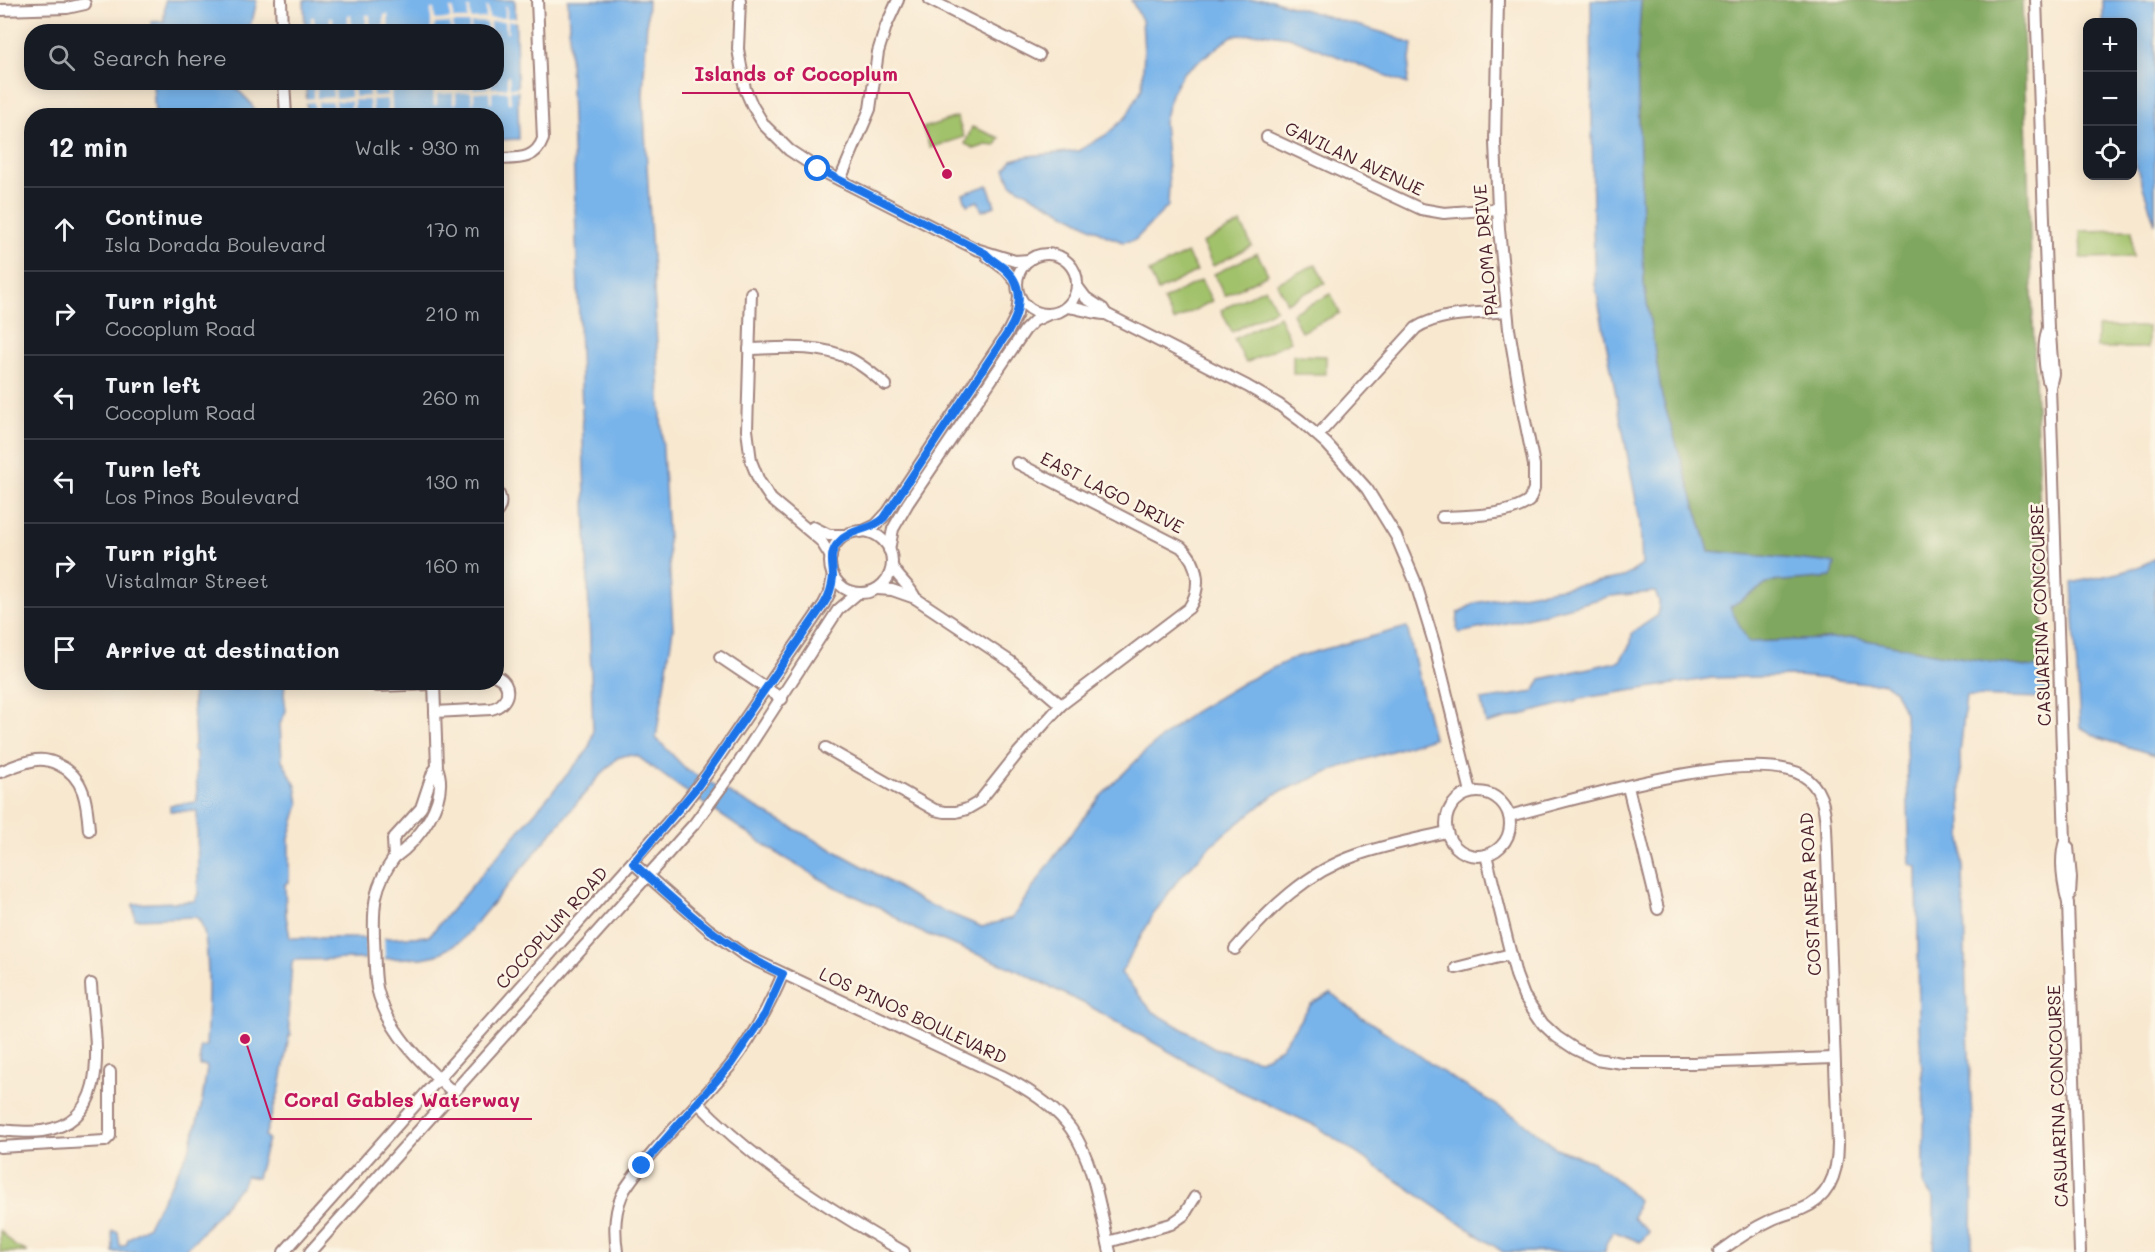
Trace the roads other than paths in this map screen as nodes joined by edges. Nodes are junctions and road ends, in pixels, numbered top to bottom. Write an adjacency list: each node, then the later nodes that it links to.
1 (281, 0): 10 (street)
2 (537, 0): 15 (street)
3 (740, 0): 16 (street)
4 (898, 0): 16 (street)
5 (930, 0): 11 (street)
6 (1498, 0): 17 (street, PALOMA DRIVE)
7 (2036, 0): 82 (street, CASUARINA CONCOURSE)
8 (86, 4): 9 (street)
9 (0, 10)
10 (282, 24)
11 (1039, 55)
12 (284, 90): 13 (street)
13 (286, 108)
14 (1268, 137): 17 (street, GAVILAN AVENUE)
15 (504, 158)
16 (840, 180): 18 (street)
17 (1498, 209): 25 (street, PALOMA DRIVE)
18 (985, 253): 19 (street); 20 (street)
19 (1029, 260): 20 (street); 21 (street)
20 (1017, 283): 23 (street)
21 (1077, 286): 24 (street); 26 (street)
22 (751, 293): 28 (street)
23 (1019, 296): 27 (street); 34 (street)
24 (1067, 307): 26 (street); 27 (street)
25 (1507, 311): 30 (street); 32 (street, PALOMA DRIVE)
26 (1106, 314): 30 (street)
27 (1047, 315): 36 (street)
28 (749, 349): 29 (street); 33 (street)
29 (886, 385)
30 (1318, 435): 54 (street)
31 (1017, 463): 48 (street, EAST LAGO DRIVE)
32 (1442, 518)
33 (806, 527): 35 (street); 37 (street)
34 (861, 531): 35 (street); 36 (street)
35 (847, 535): 37 (street)
36 (890, 550): 38 (street)
37 (831, 557): 39 (street, COCOPLUM ROAD)
38 (892, 566): 40 (street); 42 (street)
39 (833, 575): 41 (street); 45 (street, COCOPLUM ROAD)
40 (877, 589): 41 (street); 42 (street)
41 (858, 593): 47 (street, COCOPLUM ROAD)
42 (915, 598): 48 (street)
43 (720, 657): 45 (street)
44 (504, 681): 49 (street)
45 (765, 688): 47 (street); 60 (street, COCOPLUM ROAD)
46 (434, 690): 49 (street)
47 (782, 699): 61 (street, COCOPLUM ROAD)
48 (1061, 705): 50 (street, EAST LAGO DRIVE)
49 (435, 712): 51 (street)
50 (826, 748)
51 (437, 767): 59 (street); 59 (street)
52 (0, 772): 56 (street)
53 (1628, 787): 55 (street, COSTANERA ROAD); 62 (street); 68 (street, COSTANERA ROAD)
54 (1471, 792): 55 (street); 57 (street)
55 (1509, 816): 58 (street)
56 (89, 830)
57 (1447, 832): 58 (street); 63 (street)
58 (1486, 855): 64 (street)
59 (394, 858): 70 (street)
60 (633, 863): 61 (street, LOS PINOS BOULEVARD); 70 (street, COCOPLUM ROAD)
61 (648, 877): 66 (street, LOS PINOS BOULEVARD); 71 (street, COCOPLUM ROAD)
62 (1658, 909)
63 (1235, 949)
64 (1511, 954): 65 (street); 68 (street)
65 (1456, 968)
66 (783, 974): 72 (street); 76 (street, LOS PINOS BOULEVARD)
67 (90, 984): 73 (street)
68 (1834, 1058): 81 (street, COSTANERA ROAD)
69 (110, 1072): 74 (street)
70 (439, 1079): 71 (street); 77 (street, COCOPLUM ROAD)
71 (453, 1092): 78 (street, COCOPLUM ROAD)
72 (697, 1102): 79 (street); 80 (street)
73 (0, 1130)
74 (0, 1146)
75 (1196, 1197): 76 (street)
76 (1109, 1247)
77 (284, 1252)
78 (310, 1252)
79 (616, 1252)
80 (904, 1252)
81 (1719, 1252)
82 (2080, 1252)

